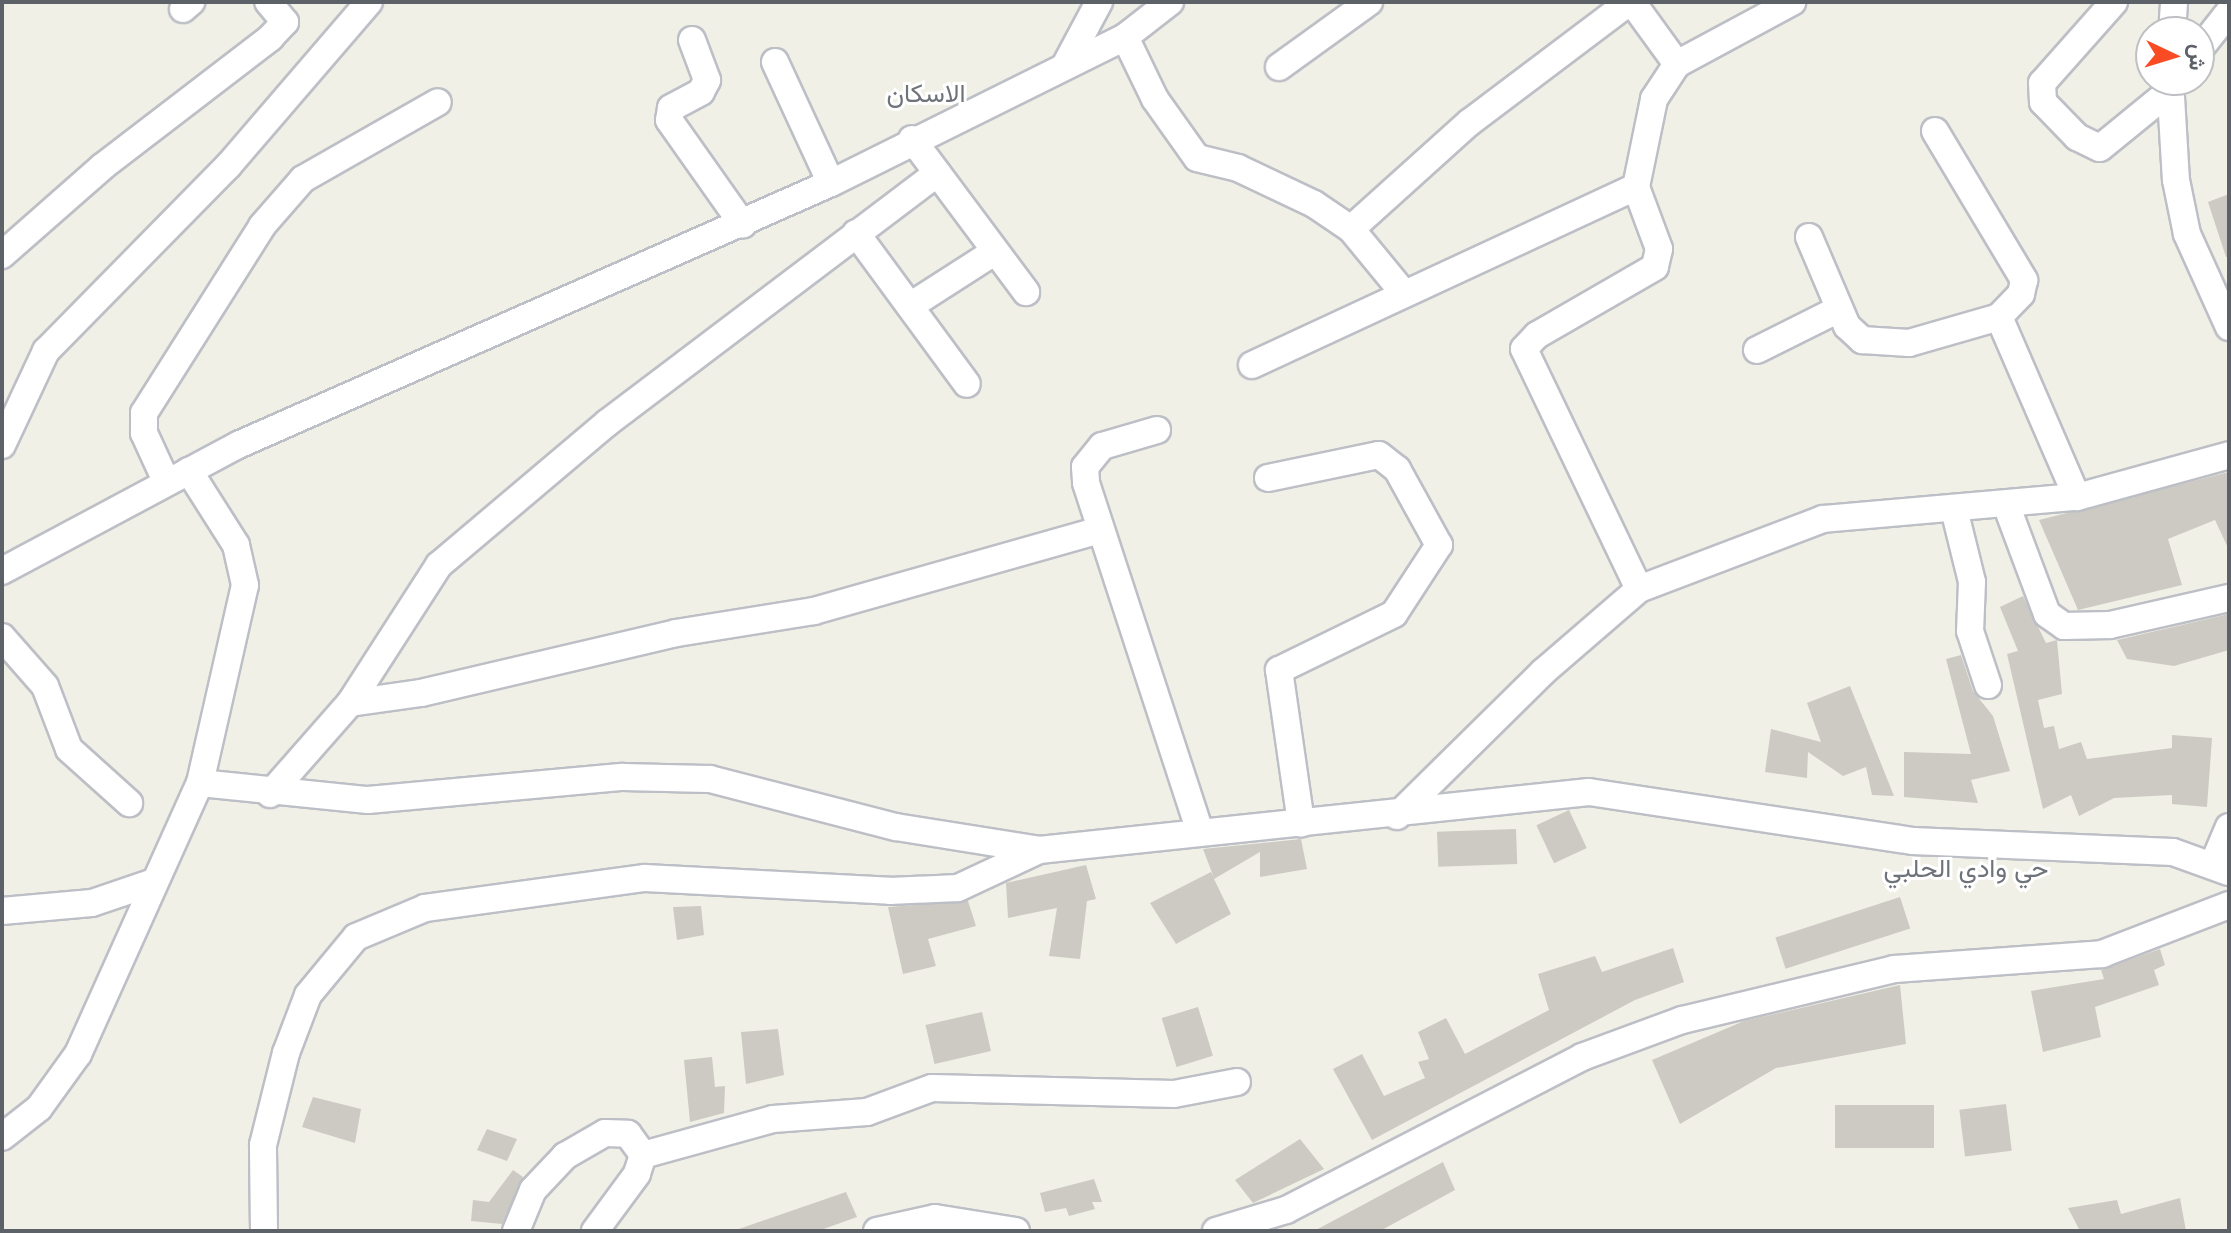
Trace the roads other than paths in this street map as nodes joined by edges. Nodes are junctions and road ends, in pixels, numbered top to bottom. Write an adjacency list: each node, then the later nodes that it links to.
1 (268, 2): 30 (street)
2 (369, 2): 41 (street)
3 (1099, 2): 14 (street)
4 (1170, 2): 11 (street)
5 (1369, 2): 16 (street)
6 (1630, 2): 15 (street); 26 (street)
7 (1792, 2): 15 (street)
8 (2114, 2): 17 (street)
9 (2229, 12): 10 (street)
10 (2215, 30)
11 (1125, 37): 14 (street); 26 (street)
12 (692, 40): 25 (street)
13 (775, 62): 23 (street)
14 (1066, 64): 21 (street)
15 (1677, 64): 24 (street)
16 (1279, 67)
17 (2159, 96)
18 (2171, 96): 36 (street)
19 (438, 102): 43 (street)
20 (1935, 131): 35 (street)
21 (912, 139): 22 (street); 23 (street)
22 (937, 173): 27 (street); 29 (street)
23 (831, 183): 25 (street)
24 (1636, 187): 31 (street); 50 (street)
25 (743, 225): 43 (street)
26 (1351, 229): 31 (street)
27 (856, 233): 33 (street); 54 (street)
28 (1809, 237): 34 (street)
29 (994, 252): 32 (street); 33 (street)
30 (2, 255)
31 (1402, 291): 38 (street)
32 (1026, 292)
33 (910, 306): 39 (street)
34 (1839, 309): 35 (street); 37 (street)
35 (1999, 317): 45 (street)
36 (2229, 327)
37 (1757, 350)
38 (1252, 365)
39 (967, 384)
40 (1157, 430): 48 (street)
41 (2, 445)
42 (2228, 455): 45 (street)
43 (178, 476): 49 (street); 55 (street)
44 (1268, 478): 59 (street)
45 (2077, 497): 46 (street)
46 (2007, 507): 47 (street); 51 (street)
47 (1954, 509): 50 (street); 53 (street)
48 (1100, 530): 54 (street); 61 (street)
49 (2, 571)
50 (1639, 589): 58 (street)
51 (2229, 598)
52 (2, 637): 57 (street)
53 (1988, 685)
54 (350, 703): 56 (street)
55 (200, 783): 56 (street); 64 (street)
56 (270, 794): 62 (street)
57 (129, 803)
58 (1397, 816): 59 (street); 63 (street)
59 (1301, 823): 61 (street)
60 (2229, 827): 63 (street)
61 (1200, 832): 62 (street)
62 (1039, 850): 70 (street)
63 (2222, 867)
64 (154, 882): 66 (street); 68 (street)
65 (2229, 905): 75 (street)
66 (2, 911)
67 (1237, 1082): 69 (street)
68 (2, 1137)
69 (643, 1155): 71 (street); 72 (street)
70 (264, 1231)
71 (516, 1231)
72 (595, 1231)
73 (877, 1231): 74 (street)
74 (1016, 1231)
75 (1216, 1231)

